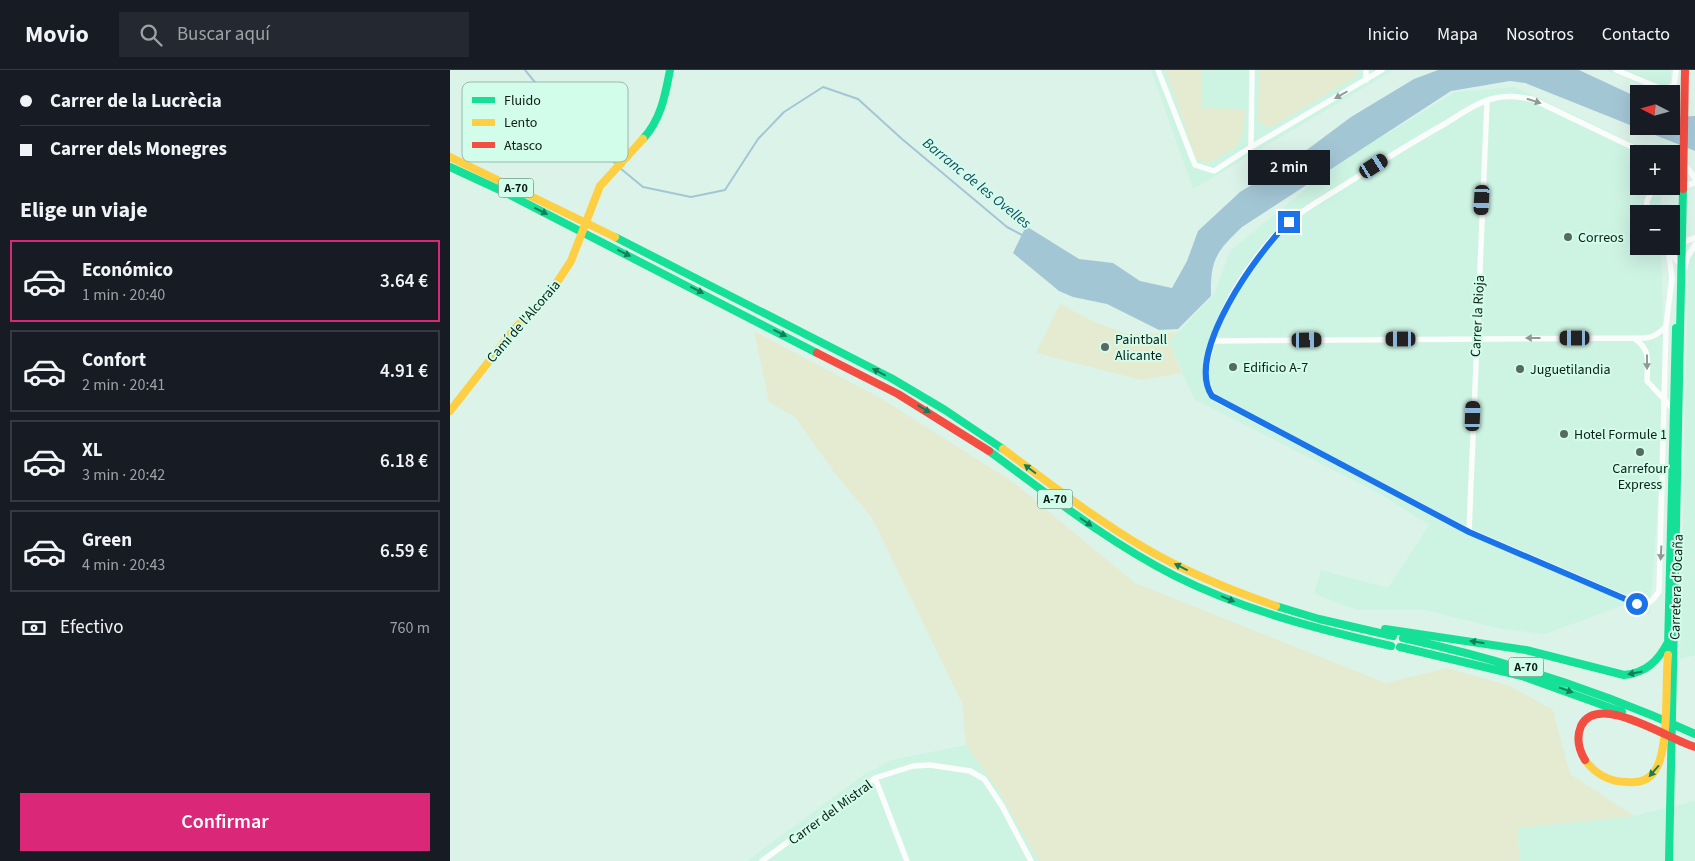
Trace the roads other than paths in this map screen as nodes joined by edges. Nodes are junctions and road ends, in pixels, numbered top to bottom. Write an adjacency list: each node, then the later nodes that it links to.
1 (670, 70): 15 (main road, Camí de l'Alcoraia)
2 (1158, 70): 14 (street)
3 (1252, 70): 14 (street)
4 (1366, 70): 10 (street)
5 (1382, 70): 10 (street)
6 (1616, 70): 7 (street)
7 (1676, 70)
8 (1680, 70): 12 (main road, Carretera d'Ocaña)
9 (1685, 70): 12 (main road, Carretera d'Ocaña)
10 (1366, 80): 14 (street, one-way to 14)
11 (1487, 102): 13 (street, one-way to 13); 36 (street, Carrer la Rioja); 38 (street)
12 (1682, 112): 17 (main road, Carretera d'Ocaña)
13 (1630, 145)
14 (1251, 147)
15 (628, 155)
16 (450, 157): 48 (main road, A-70, one-way to 16)
17 (1682, 160): 19 (street, Carretera d'Ocaña); 21 (street); 23 (main road, Carretera d'Ocaña)
18 (622, 162): 41 (main road, Camí de l'Alcoraia)
19 (1680, 162)
20 (450, 167): 50 (main road, A-70, one-way to 50)
21 (1695, 178)
22 (1695, 183): 23 (street)
23 (1681, 188): 24 (main road, Carretera d'Ocaña)
24 (1680, 205)
25 (1695, 238): 26 (street)
26 (1680, 241)
27 (1695, 245): 34 (street, Carretera d'Ocaña)
28 (1669, 255): 33 (street, Carretera d'Ocaña)
29 (1673, 255): 32 (street)
30 (1677, 255): 32 (main road, Carretera d'Ocaña)
31 (1678, 255): 34 (main road, Carretera d'Ocaña)
32 (1677, 261): 33 (main road, Carretera d'Ocaña)
33 (1674, 275): 35 (street, Carretera d'Ocaña); 40 (main road, Carretera d'Ocaña)
34 (1682, 314): 61 (main road, Carretera d'Ocaña)
35 (1666, 326): 37 (street); 39 (street, Carretera d'Ocaña)
36 (1476, 338): 37 (street, one-way to 36); 38 (street); 47 (street, Carrer la Rioja)
37 (1634, 338): 39 (street, one-way to 39)
38 (1212, 341): 47 (street)
39 (1665, 399): 40 (street); 43 (street, Carretera d'Ocaña)
40 (1674, 410): 42 (main road, Carretera d'Ocaña)
41 (450, 411)
42 (1673, 440): 43 (street, Carretera d'Ocaña); 45 (main road, Carretera d'Ocaña)
43 (1663, 479): 44 (street, Carretera d'Ocaña)
44 (1663, 496): 45 (street); 46 (street, Carretera d'Ocaña)
45 (1672, 506): 46 (street, Carretera d'Ocaña); 49 (main road, Carretera d'Ocaña)
46 (1662, 522): 47 (street, Carretera d'Ocaña, one-way to 47)
47 (1469, 532)
48 (1243, 595): 49 (main road, one-way to 48); 54 (main road, A-70)
49 (1668, 642): 52 (main road, Carretera d'Ocaña)
50 (1391, 646)
51 (1400, 648): 53 (main road, A-70, one-way to 53)
52 (1668, 655): 53 (main road, one-way to 53); 60 (main road, Carretera d'Ocaña)
53 (1650, 726): 55 (main road, A-70)
54 (1695, 734)
55 (1695, 747)
56 (875, 778): 57 (street, Carrer del Mistral); 58 (street); 59 (street, Carrer del Mistral)
57 (762, 861)
58 (907, 861)
59 (1031, 861)
60 (1664, 861)
61 (1669, 861)

